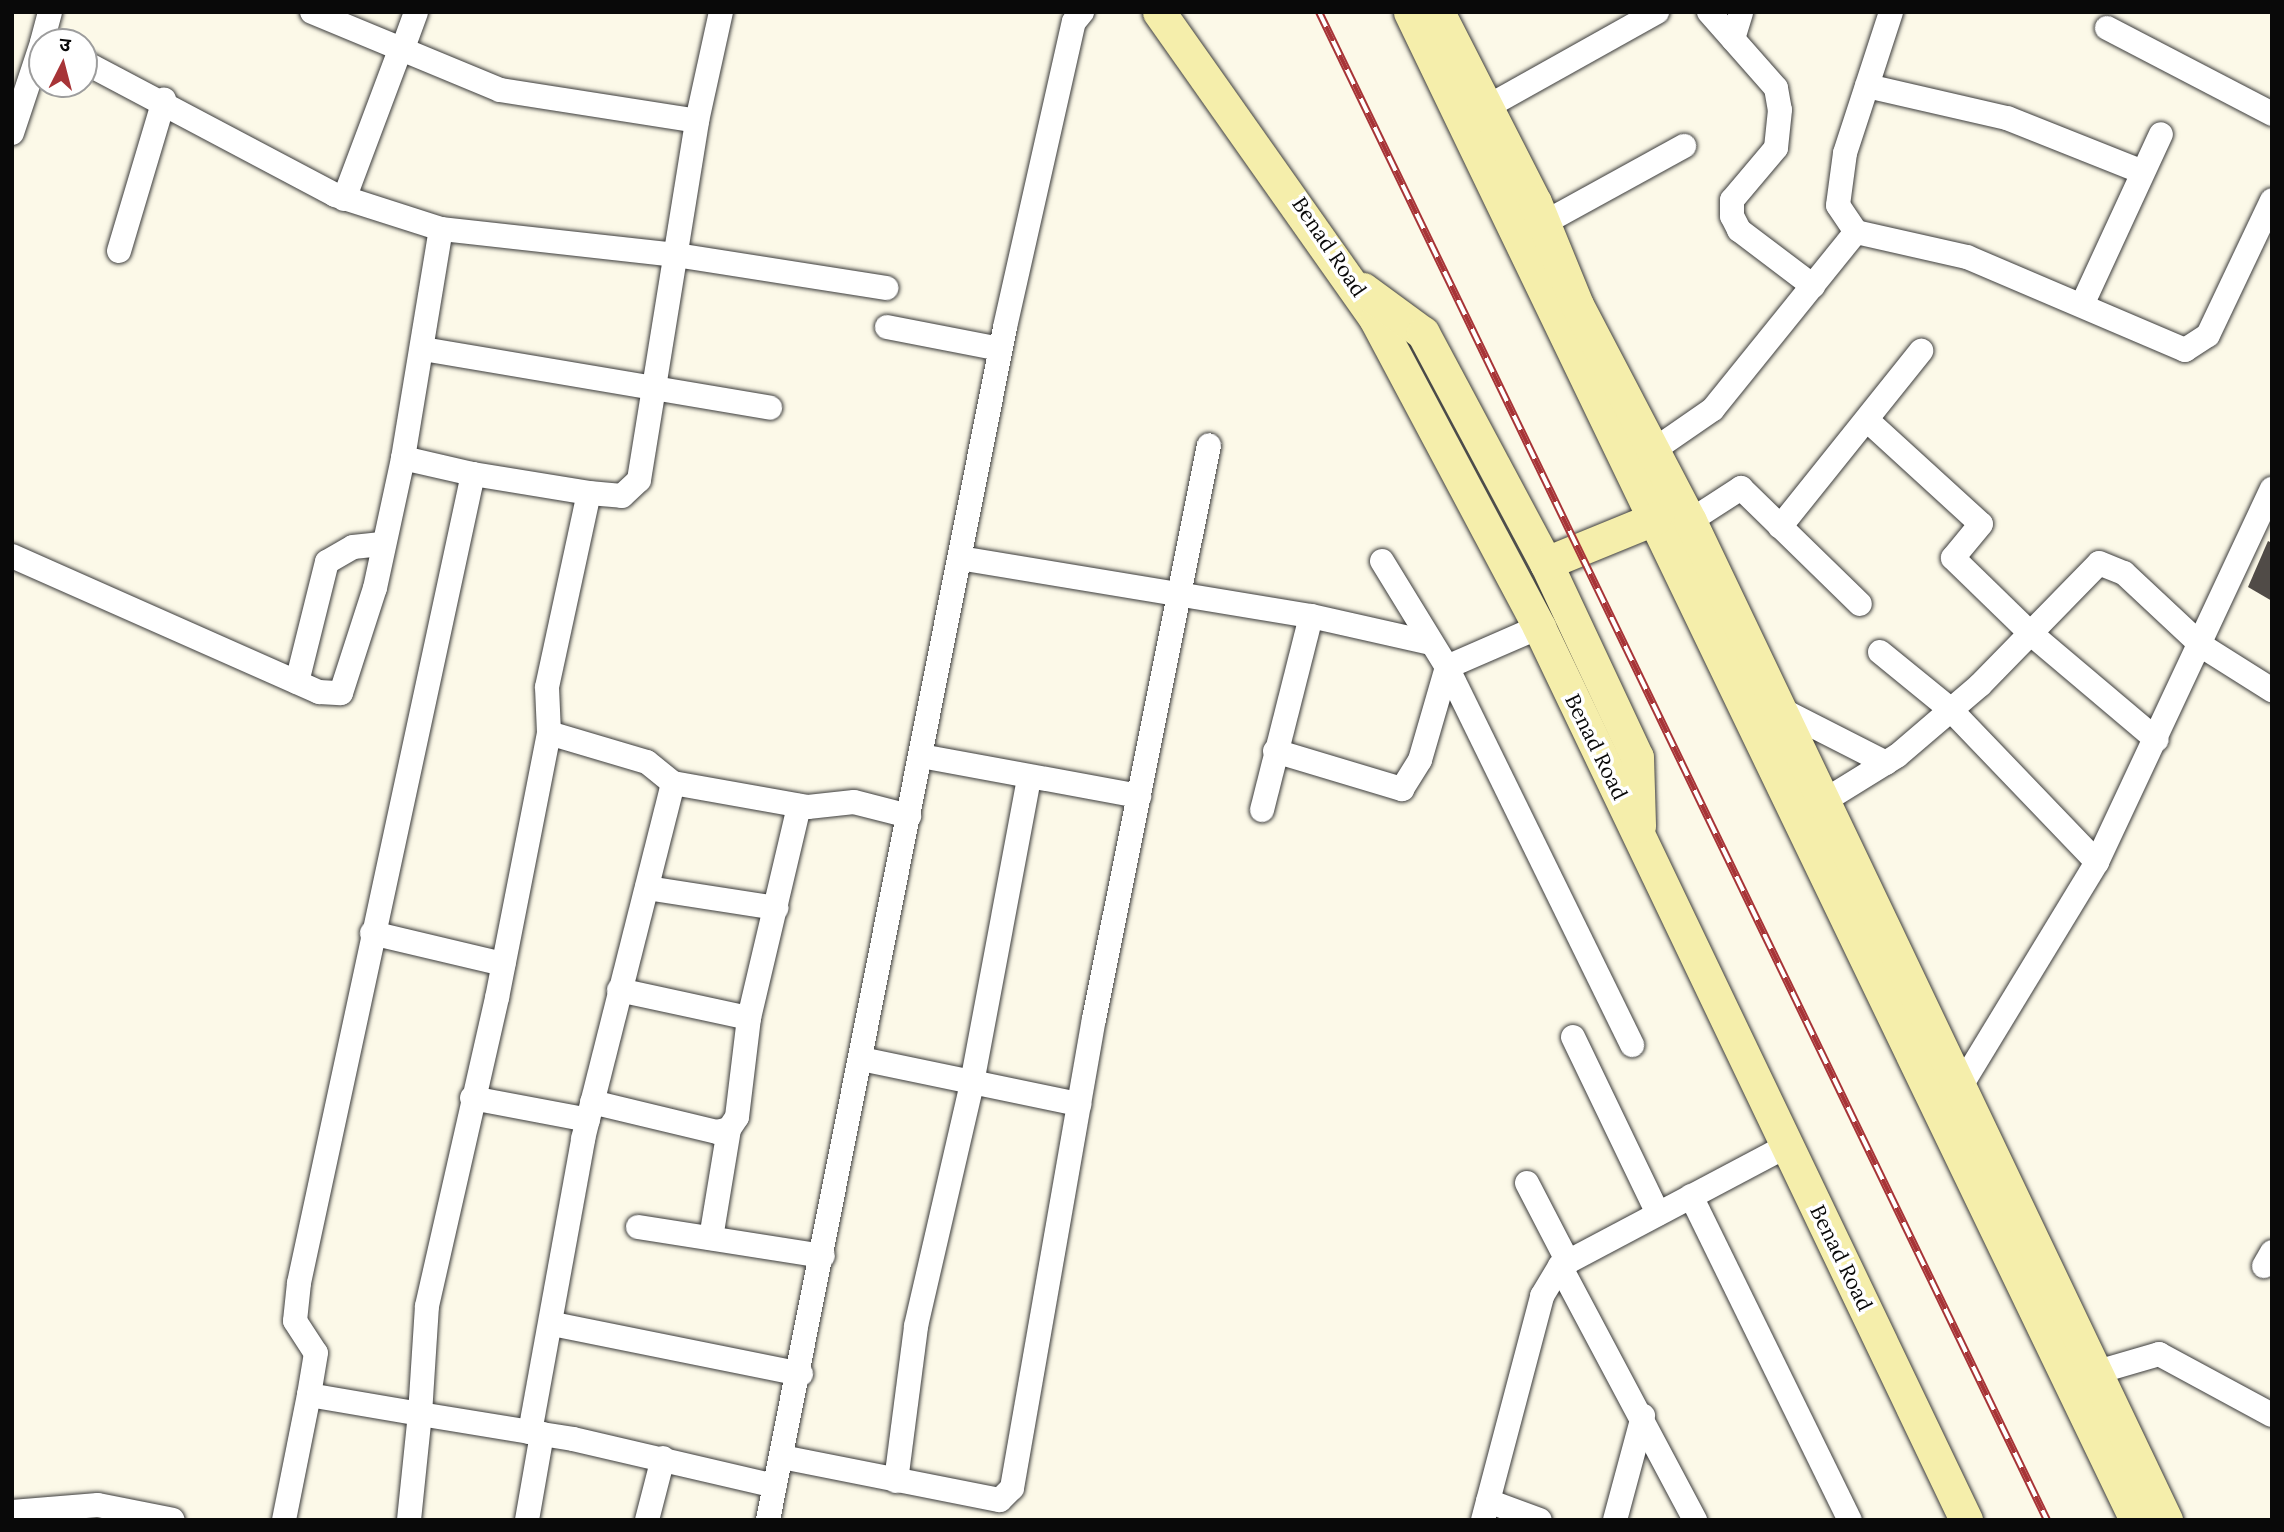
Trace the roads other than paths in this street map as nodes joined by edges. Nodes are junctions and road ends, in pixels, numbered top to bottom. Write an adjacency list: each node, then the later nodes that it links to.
1 (312, 12): 14 (street)
2 (416, 12): 14 (street)
3 (721, 12): 21 (street)
4 (1082, 12): 39 (street)
5 (1159, 12): 33 (street, Benad Road)
6 (1410, 12): 50 (street)
7 (1438, 12): 19 (street)
8 (1657, 12): 19 (street)
9 (1709, 12): 13 (street)
10 (1741, 12): 13 (street)
11 (1891, 12): 17 (street)
12 (2107, 28): 20 (street)
13 (1733, 39): 34 (street)
14 (402, 48): 21 (street); 26 (street)
15 (98, 69): 18 (street)
16 (28, 84): 22 (street)
17 (1867, 86): 25 (street); 30 (street)
18 (164, 100): 26 (street); 31 (street)
19 (1487, 107): 28 (street)
20 (2272, 114)
21 (697, 121): 32 (street)
22 (12, 133)
23 (2161, 134): 25 (street)
24 (1684, 146): 28 (street)
25 (2143, 173): 36 (street)
26 (344, 199): 29 (street)
27 (2272, 200): 36 (street)
28 (1544, 223): 45 (street)
29 (441, 229): 32 (street); 38 (street)
30 (1856, 232): 34 (street); 36 (street)
31 (119, 251)
32 (676, 255): 35 (street); 41 (street)
33 (1355, 283): 57 (street); 61 (street, Benad Road)
34 (1813, 286): 45 (street)
35 (886, 288)
36 (2082, 305)
37 (887, 327): 39 (street)
38 (423, 349): 41 (street); 46 (street)
39 (1000, 349): 55 (street)
40 (1922, 351): 43 (street)
41 (654, 386): 42 (street); 49 (street)
42 (771, 408)
43 (1867, 420): 52 (street); 62 (street)
44 (1209, 445): 58 (street)
45 (1651, 452): 51 (street)
46 (403, 458): 47 (street); 53 (street)
47 (473, 474): 49 (street); 87 (street)
48 (2272, 489): 64 (street)
49 (589, 493): 71 (street)
50 (1654, 519): 57 (street); 95 (street)
51 (1690, 521): 52 (street); 69 (street)
52 (1780, 527): 59 (street)
53 (384, 544): 67 (street); 67 (street)
54 (12, 556): 67 (street)
55 (960, 558): 58 (street); 74 (street)
56 (1382, 561): 63 (street)
57 (1546, 563): 83 (street)
58 (1176, 595): 60 (street); 78 (street)
59 (1860, 604)
60 (1311, 616): 63 (street); 73 (street)
61 (1539, 627): 66 (street); 83 (street, Benad Road)
62 (2029, 632): 64 (street); 70 (street); 72 (street)
63 (1431, 643): 66 (street)
64 (2202, 646): 68 (street); 72 (street)
65 (1880, 652): 70 (street)
66 (1447, 667): 73 (street); 92 (street)
67 (298, 682)
68 (2272, 690)
69 (1780, 709): 75 (street); 79 (street)
70 (1951, 710): 75 (street); 84 (street)
71 (549, 733): 77 (street); 88 (street)
72 (2157, 740): 84 (street)
73 (1275, 751): 81 (street)
74 (920, 756): 76 (street); 82 (street)
75 (1886, 763): 79 (street)
76 (1029, 777): 78 (street); 94 (street)
77 (673, 783): 80 (street); 85 (street)
78 (1139, 796): 97 (street)
79 (1824, 801): 95 (street)
80 (799, 806): 82 (street); 86 (street)
81 (1262, 810)
82 (909, 816): 93 (street)
83 (1640, 839): 100 (street, Benad Road)
84 (2097, 862): 95 (street)
85 (647, 888): 86 (street); 89 (street)
86 (776, 908): 90 (street)
87 (372, 933): 88 (street); 111 (street)
88 (503, 964): 96 (street)
89 (620, 990): 90 (street); 98 (street)
90 (750, 1018): 99 (street)
91 (1573, 1037): 103 (street)
92 (1632, 1045)
93 (861, 1059): 94 (street); 106 (street)
94 (972, 1083): 97 (street); 118 (street)
95 (1947, 1096): 109 (street); 133 (street)
96 (472, 1098): 98 (street); 112 (street)
97 (1079, 1104): 118 (street)
98 (590, 1111): 99 (street); 108 (street)
99 (729, 1129): 105 (street)
100 (1787, 1146): 102 (street); 132 (street, Benad Road)
101 (1527, 1183): 107 (street)
102 (1691, 1196): 103 (street); 131 (street)
103 (1658, 1214): 107 (street)
104 (638, 1227): 105 (street)
105 (711, 1238): 106 (street)
106 (823, 1256): 110 (street)
107 (1564, 1264): 114 (street); 120 (street)
108 (553, 1324): 110 (street); 115 (street)
109 (2094, 1373): 113 (street); 134 (street)
110 (801, 1374): 116 (street)
111 (309, 1395): 112 (street); 123 (street)
112 (420, 1414): 115 (street); 124 (street)
113 (2272, 1415)
114 (1643, 1416): 129 (street); 130 (street)
115 (536, 1433): 117 (street); 125 (street)
116 (782, 1457): 118 (street); 119 (street)
117 (663, 1458): 119 (street); 126 (street)
118 (896, 1480)
119 (775, 1486): 127 (street)
120 (1485, 1511): 128 (street)
121 (12, 1512): 122 (street)
122 (173, 1520)
123 (284, 1520)
124 (409, 1520)
125 (527, 1520)
126 (647, 1520)
127 (768, 1520)
128 (1540, 1520)
129 (1615, 1520)
130 (1695, 1520)
131 (1850, 1520)
132 (1966, 1520)
133 (2136, 1520)
134 (2166, 1520)

